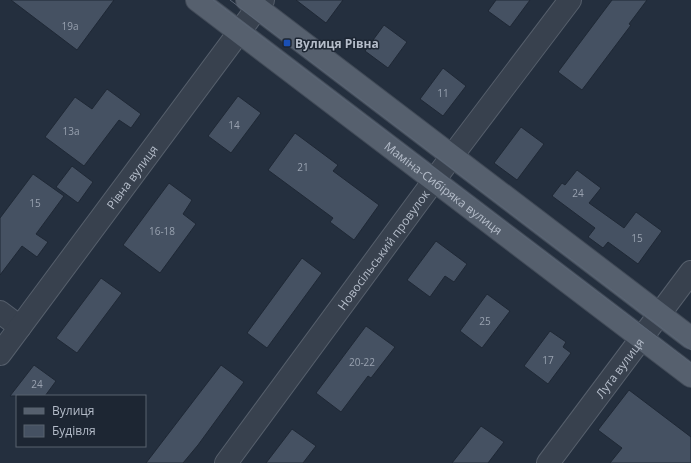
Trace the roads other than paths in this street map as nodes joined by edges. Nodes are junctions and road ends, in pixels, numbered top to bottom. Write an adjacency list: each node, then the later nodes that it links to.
1 (197, 0): 4 (main road, Маміна-Сибіряка вулиця)
2 (570, 0): 5 (street, Новосільський провулок)
3 (256, 3): 4 (street, Рівна вулиця); 5 (main road)
4 (239, 32): 6 (main road, Маміна-Сибіряка вулиця); 10 (street, Рівна вулиця)
5 (452, 156): 6 (street, Новосільський провулок); 9 (main road)
6 (435, 181): 11 (main road, Маміна-Сибіряка вулиця); 15 (street, Новосільський провулок)
7 (691, 272): 9 (street, Лута вулиця)
8 (0, 312): 10 (street)
9 (660, 314): 11 (street, Лута вулиця); 12 (main road)
10 (20, 327): 13 (street, Рівна вулиця)
11 (642, 338): 14 (main road, Маміна-Сибіряка вулиця); 16 (street, Лута вулиця)
12 (691, 338)
13 (0, 354)
14 (691, 376)
15 (226, 463)
16 (548, 463)

